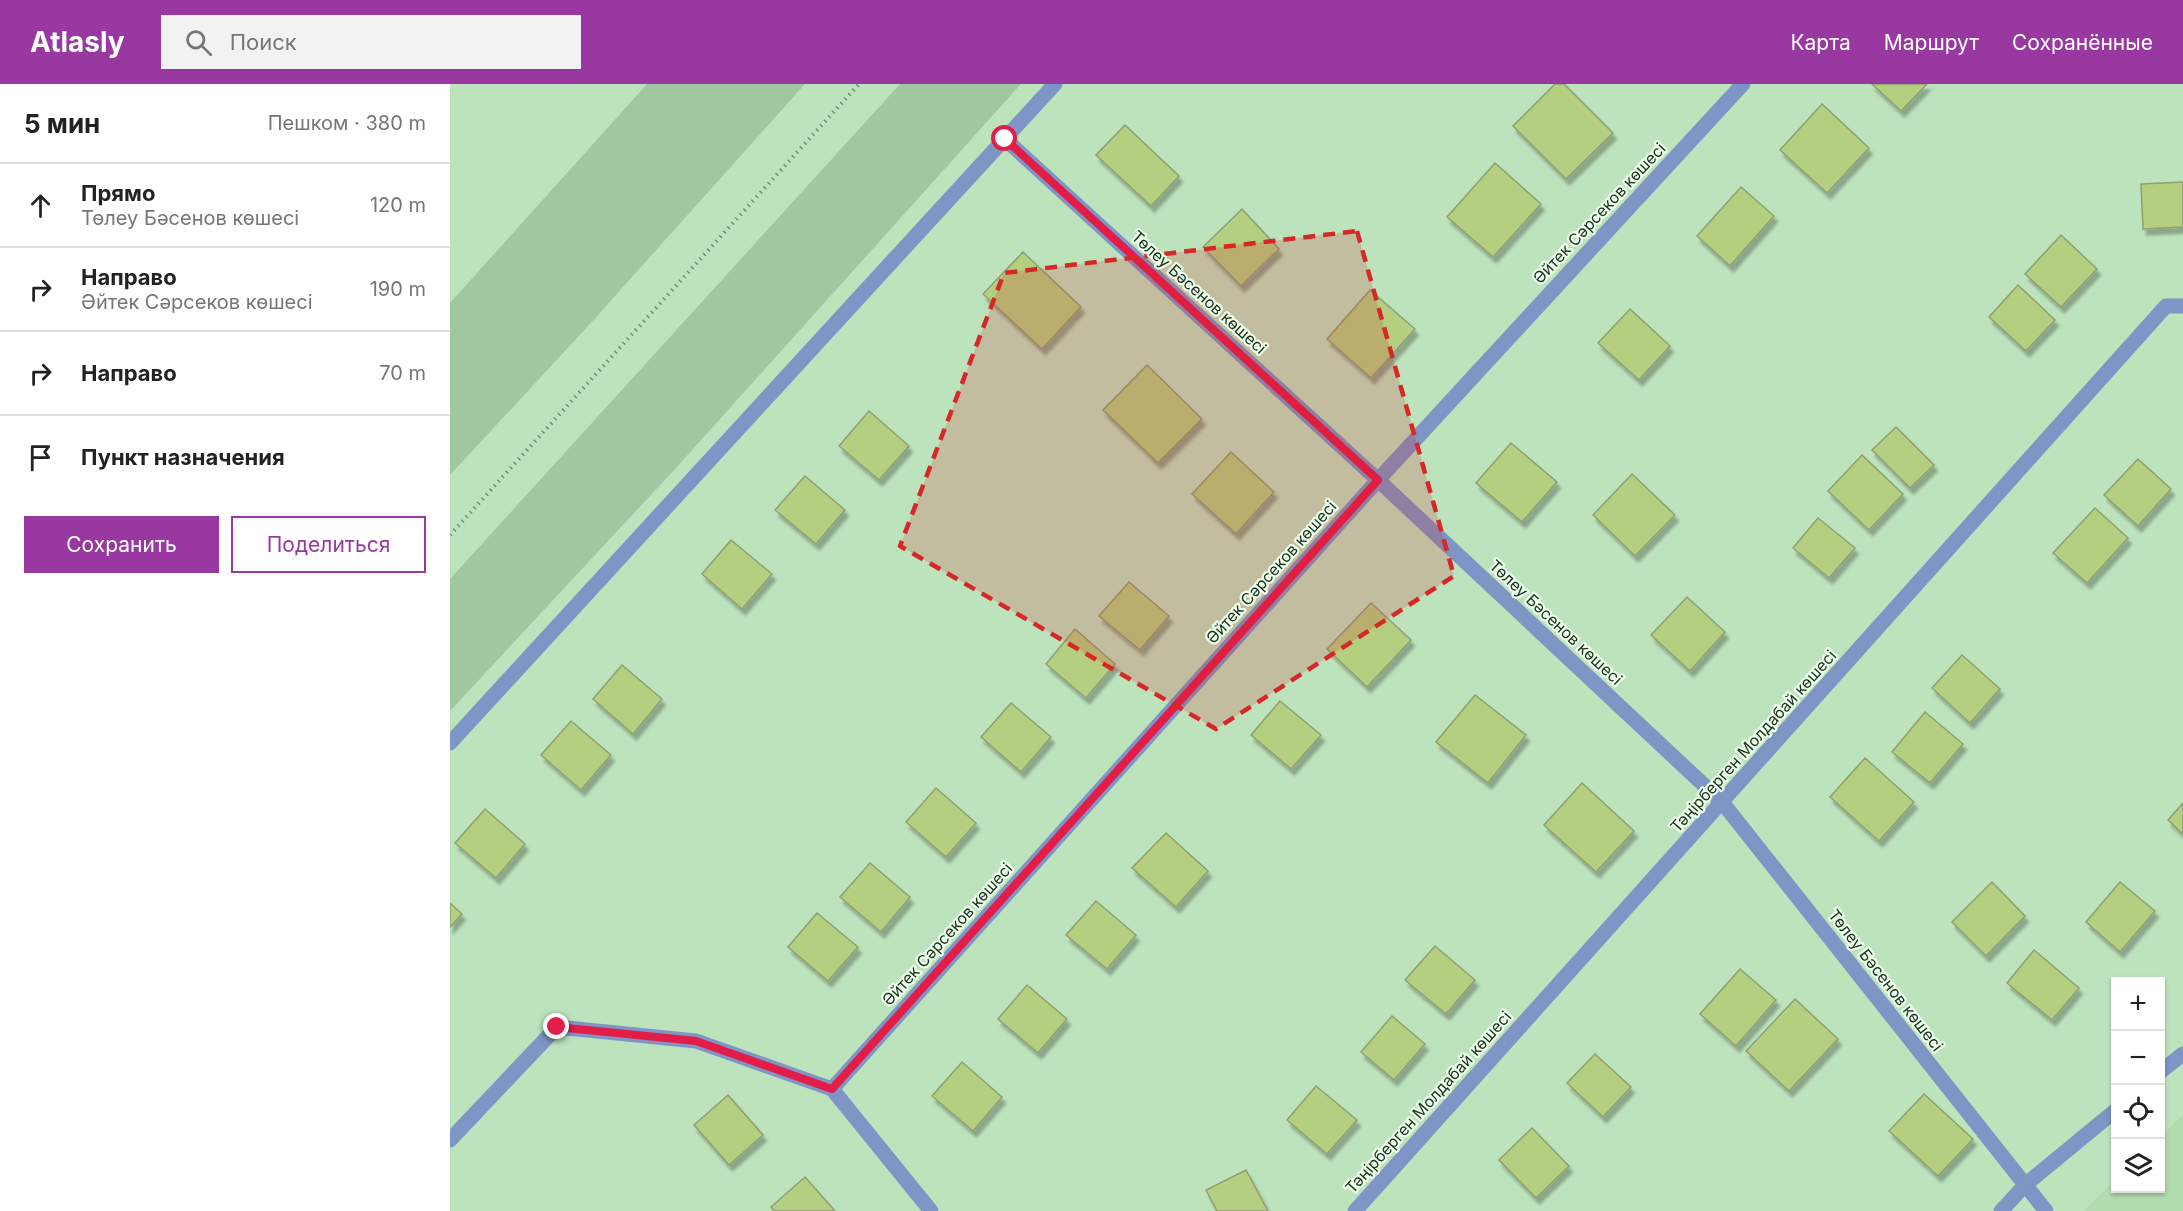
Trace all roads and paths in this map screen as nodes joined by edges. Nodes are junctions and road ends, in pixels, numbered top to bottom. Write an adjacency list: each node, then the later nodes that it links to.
1 (859, 84): 7 (path)
2 (1055, 84): 4 (street)
3 (1743, 84): 6 (street, Әйтек Сәрсеков көшесі)
4 (1005, 139): 6 (street, Төлеу Бәсенов көшесі); 8 (street)
5 (2183, 306): 9 (street, Тәңірберген Молдабай көшесі)
6 (1378, 480): 9 (street, Төлеу Бәсенов көшесі); 12 (street, Әйтек Сәрсеков көшесі)
7 (450, 535)
8 (450, 743)
9 (1722, 802): 15 (street, Төлеу Бәсенов көшесі); 17 (street, Тәңірберген Молдабай көшесі)
10 (2183, 1054): 11 (street)
11 (2165, 1068)
12 (832, 1089): 14 (street); 16 (street)
13 (2111, 1113): 15 (street)
14 (450, 1140)
15 (2025, 1185): 18 (street); 19 (street, Төлеу Бәсенов көшесі)
16 (931, 1211)
17 (1355, 1211)
18 (2001, 1211)
19 (2046, 1211)

